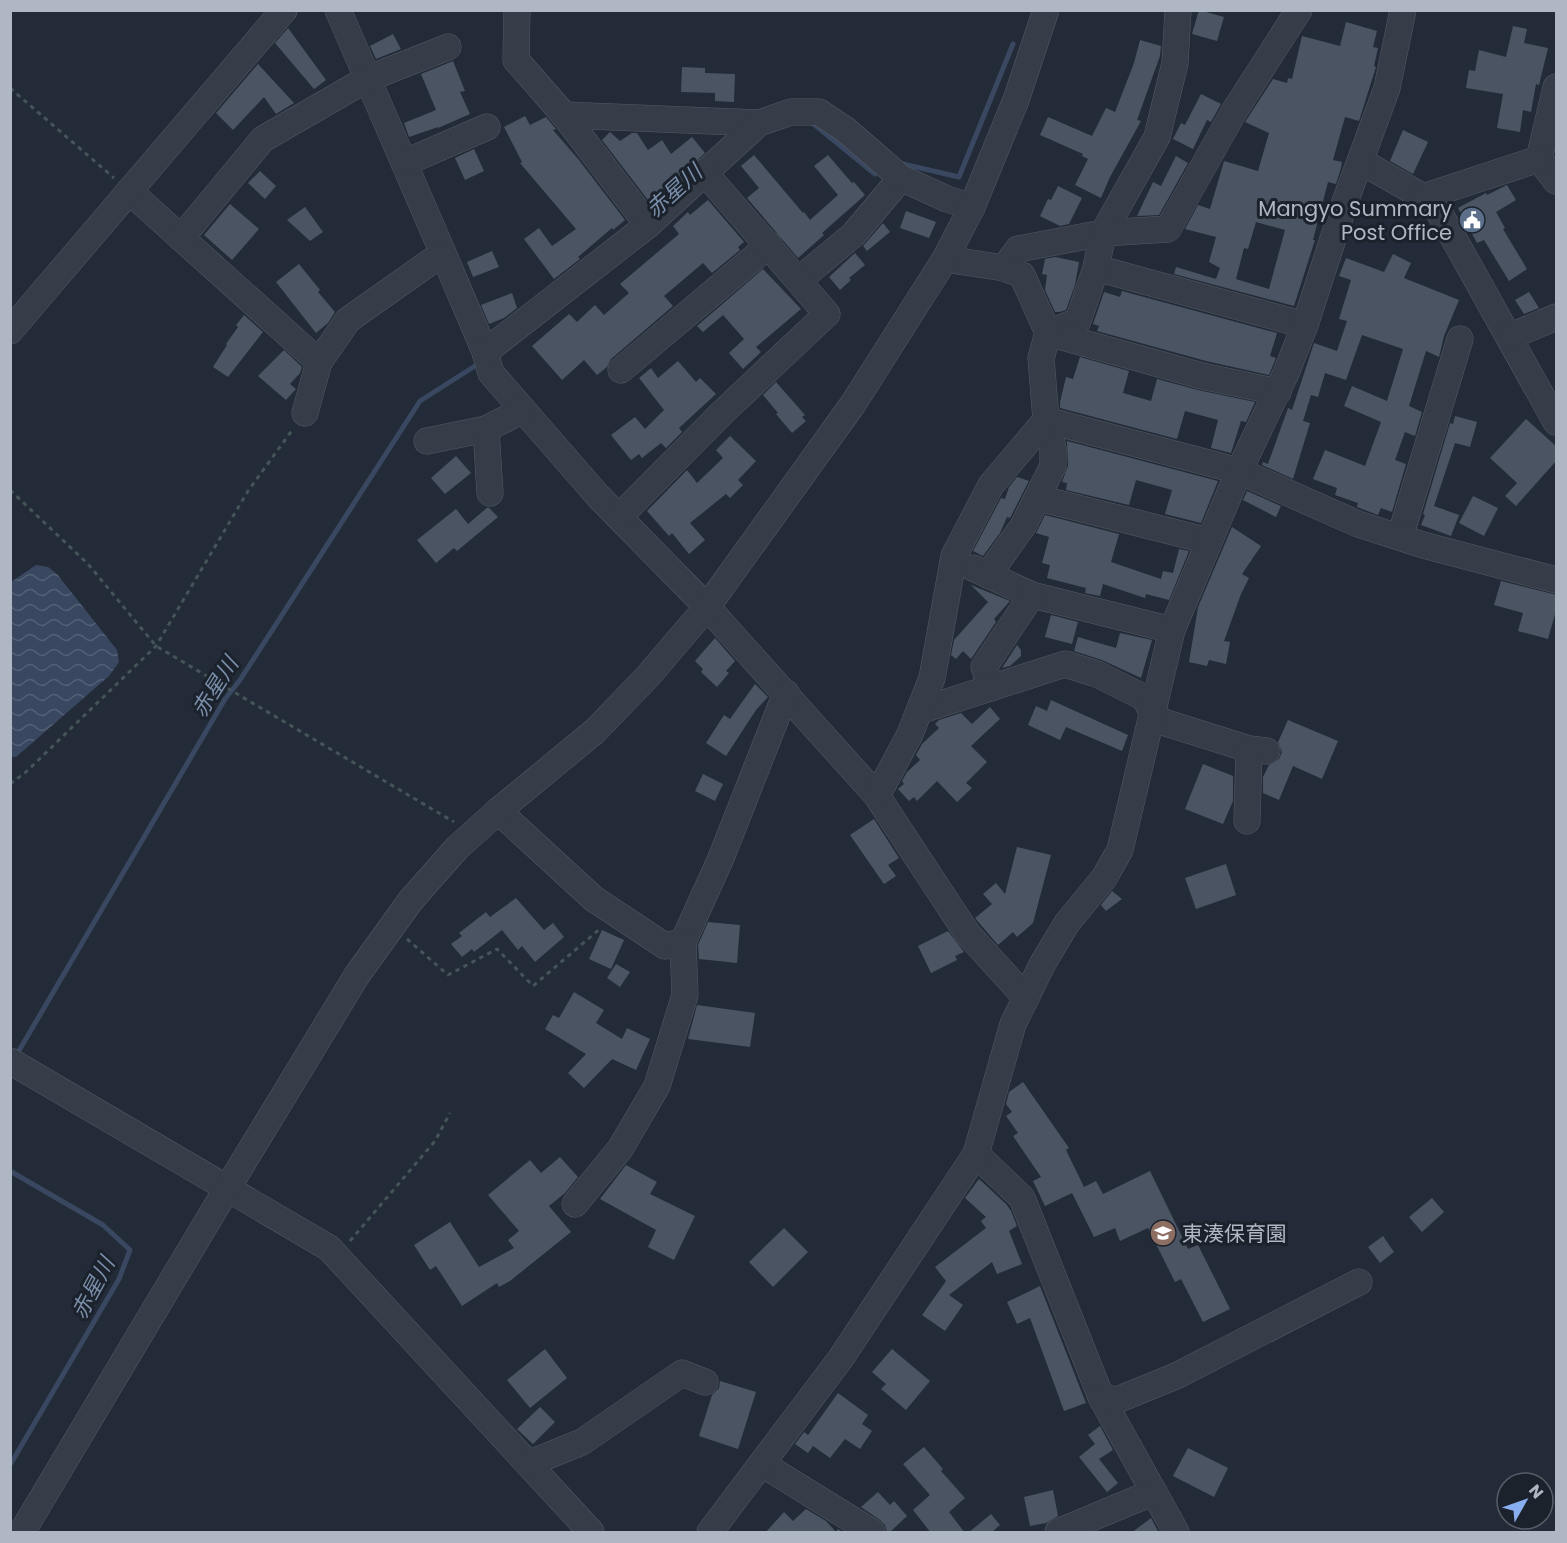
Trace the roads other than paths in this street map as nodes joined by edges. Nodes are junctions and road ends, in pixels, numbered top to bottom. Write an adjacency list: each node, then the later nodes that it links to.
1 (284, 10): 20 (street)
2 (338, 10): 9 (street)
3 (517, 10): 11 (street)
4 (1046, 10): 22 (street)
5 (1178, 10): 24 (street)
6 (1299, 10): 24 (street)
7 (1403, 10): 15 (street)
8 (448, 47): 9 (street)
9 (367, 79): 16 (street); 25 (street)
10 (1557, 87): 14 (street)
11 (564, 115): 12 (street); 23 (street)
12 (759, 123): 17 (street); 18 (street)
13 (487, 127): 16 (street)
14 (1539, 159): 19 (street); 21 (street)
15 (1360, 161): 21 (street); 33 (street)
16 (404, 164): 27 (street)
17 (704, 172): 23 (street); 26 (street)
18 (901, 178): 22 (street); 31 (street)
19 (1557, 181)
20 (129, 191): 25 (street); 34 (street)
21 (1423, 197): 36 (street)
22 (972, 207): 28 (street)
23 (648, 225): 38 (street)
24 (1103, 232): 29 (street); 30 (street)
25 (181, 238): 39 (street)
26 (769, 245): 31 (street); 40 (street)
27 (443, 254): 38 (street); 39 (street)
28 (945, 259): 29 (street); 58 (street)
29 (1004, 268): 35 (street)
30 (1096, 268): 33 (street); 35 (street)
31 (799, 280): 51 (street)
32 (1557, 317): 36 (street)
33 (1305, 325): 41 (street)
34 (10, 331)
35 (1048, 333): 41 (street); 44 (street)
36 (1509, 337): 45 (street)
37 (1460, 339): 52 (street)
38 (485, 352): 42 (street)
39 (319, 362): 43 (street)
40 (621, 370)
41 (1278, 392): 48 (street)
42 (523, 410): 46 (street); 51 (street)
43 (305, 413)
44 (1046, 420): 48 (street); 50 (street); 54 (street)
45 (1557, 422)
46 (486, 429): 47 (street); 49 (street)
47 (427, 441)
48 (1239, 471): 52 (street); 53 (street)
49 (490, 493)
50 (1038, 498): 53 (street); 55 (street)
51 (620, 517): 58 (street)
52 (1400, 537): 56 (street)
53 (1209, 541): 59 (street)
54 (953, 560): 55 (street); 62 (street)
55 (988, 575): 57 (street)
56 (1557, 580)
57 (1032, 595): 59 (street); 60 (street)
58 (707, 607): 61 (street); 65 (street)
59 (1172, 630): 63 (street)
60 (990, 688): 62 (street); 63 (street)
61 (786, 693): 64 (street); 67 (street)
62 (920, 711): 64 (street)
63 (1152, 713): 66 (street); 68 (street)
64 (877, 796): 68 (street)
65 (498, 811): 67 (street); 71 (street)
66 (1247, 821)
67 (683, 942): 72 (street)
68 (1026, 998): 70 (street)
69 (10, 1061): 71 (street)
70 (976, 1154): 75 (street); 77 (street)
71 (227, 1188): 76 (street); 80 (street)
72 (575, 1204)
73 (1359, 1282): 75 (street)
74 (705, 1382): 76 (street)
75 (1101, 1397): 78 (street)
76 (528, 1464): 81 (street)
77 (762, 1464): 82 (street); 83 (street)
78 (1154, 1492): 84 (street); 85 (street)
79 (10, 1528): 80 (street)
80 (20, 1533)
81 (591, 1533)
82 (710, 1533)
83 (872, 1533)
84 (1058, 1533)
85 (1176, 1533)

